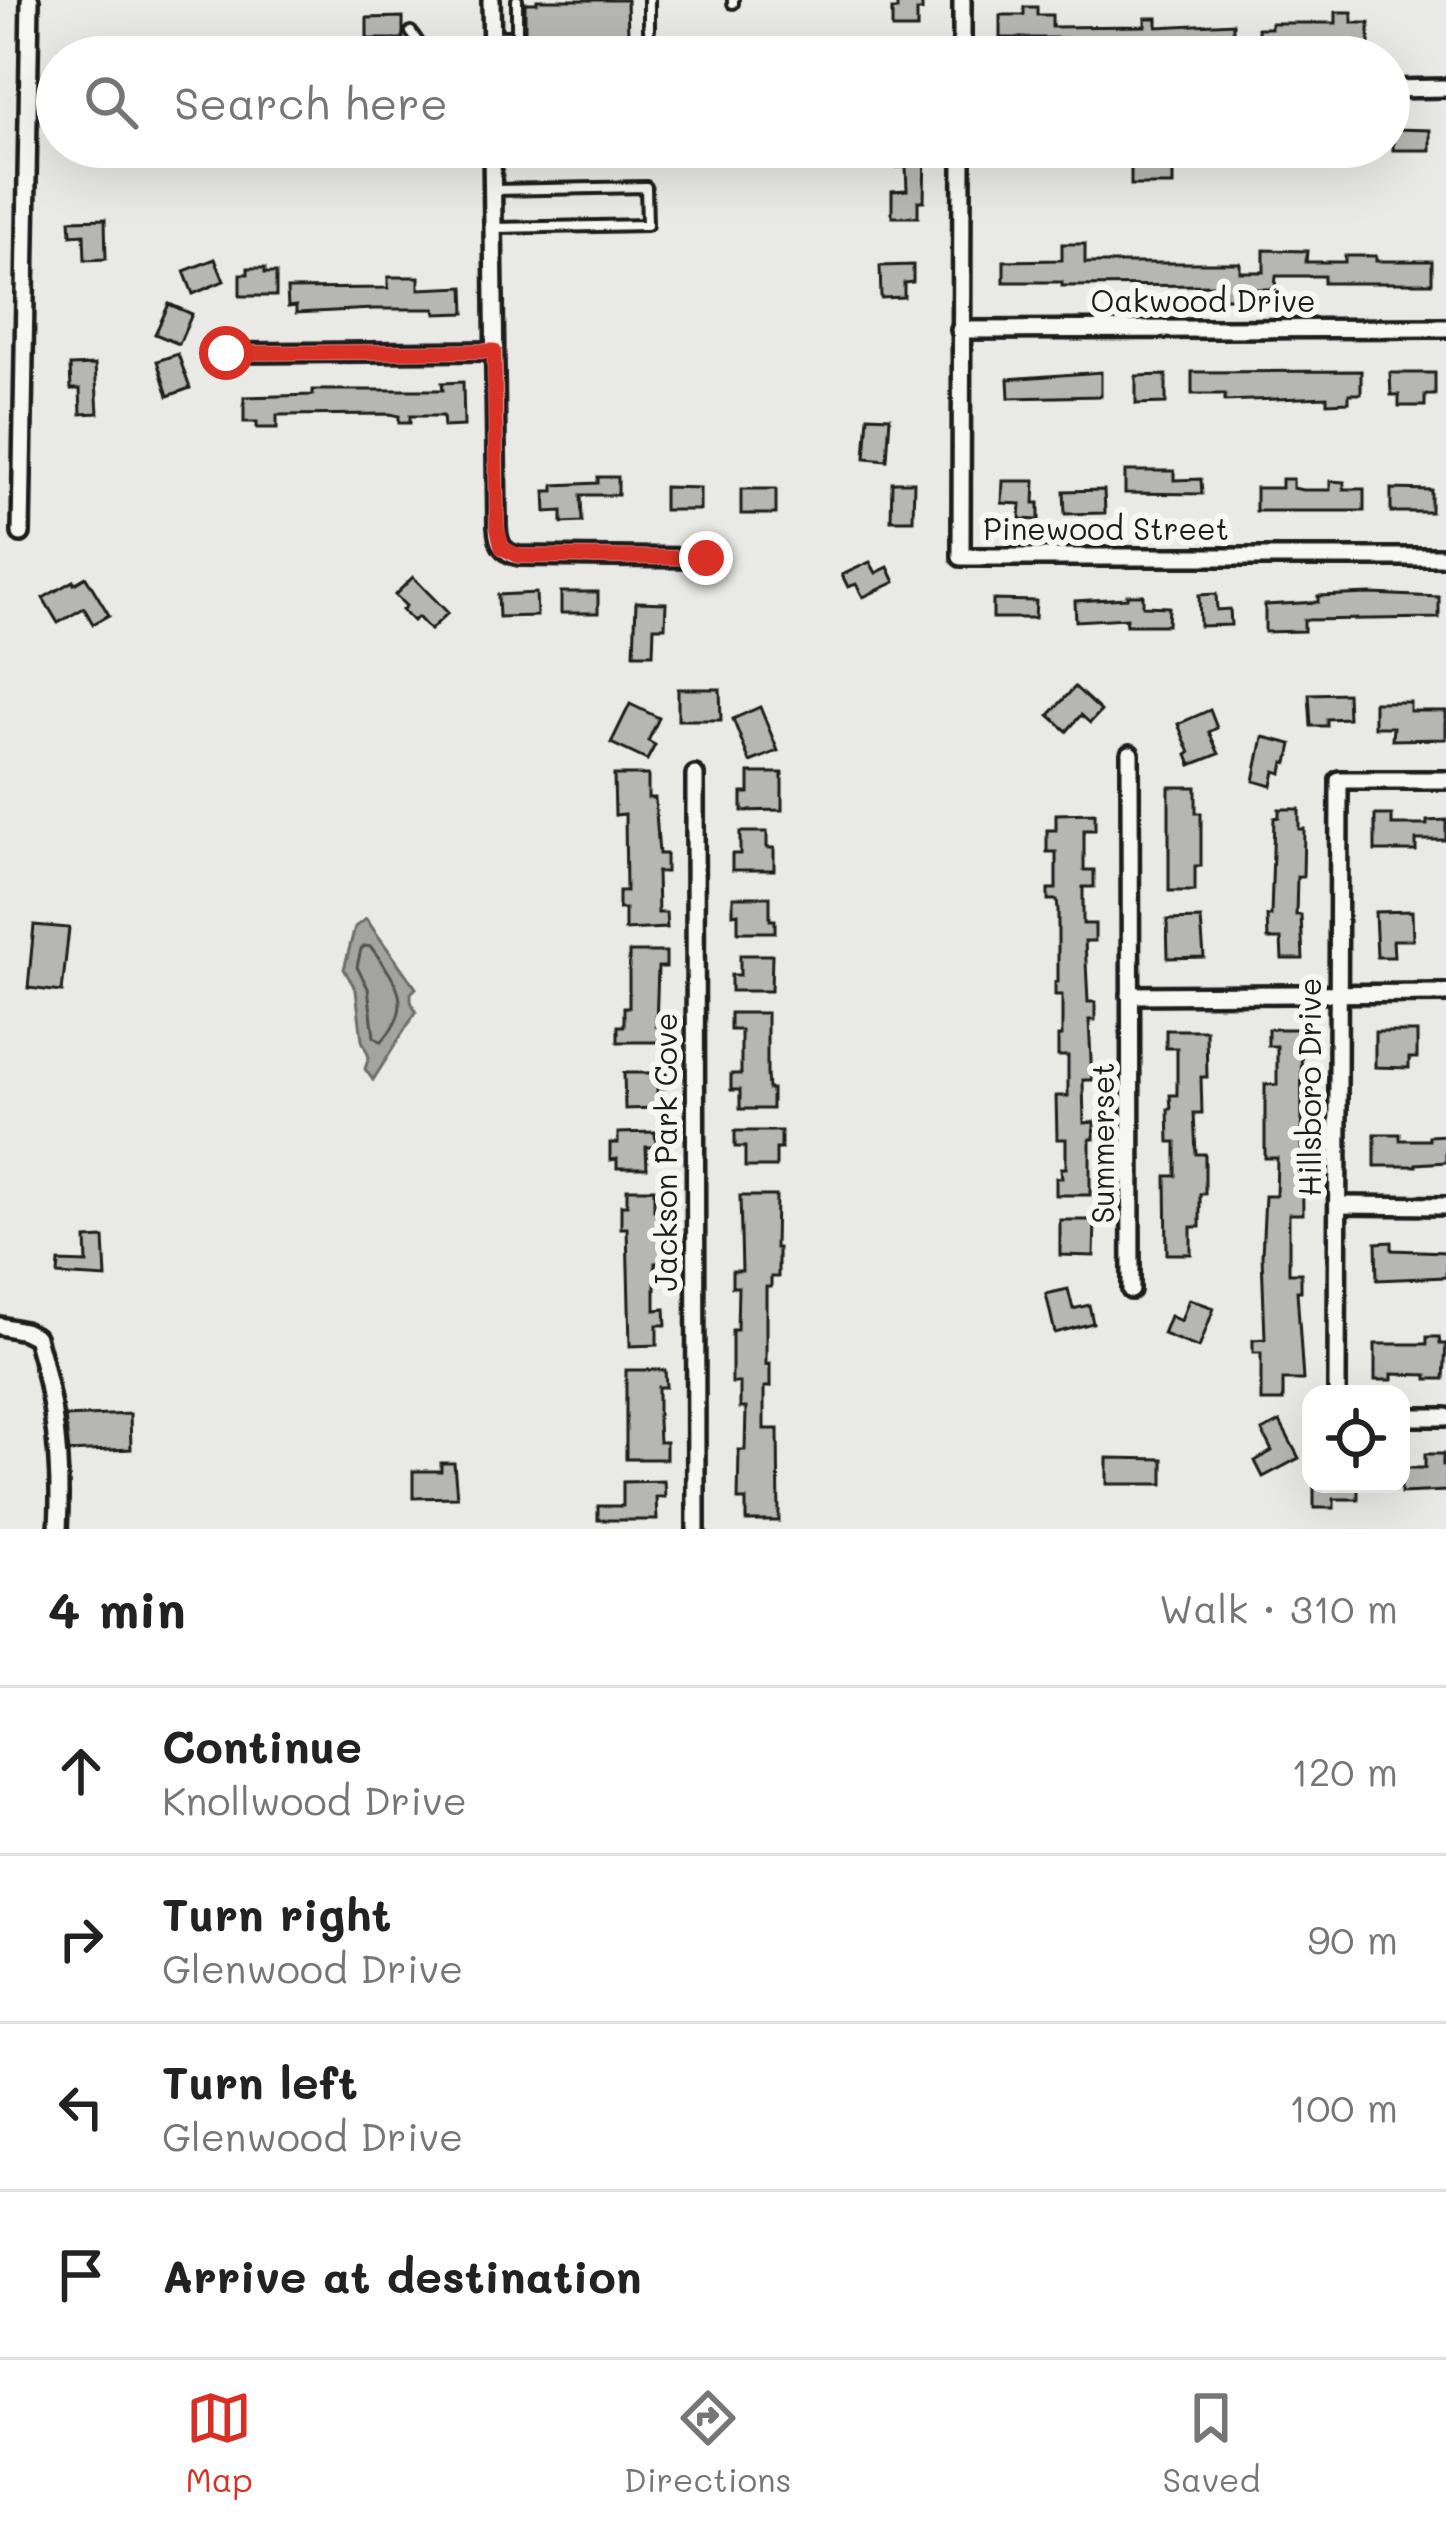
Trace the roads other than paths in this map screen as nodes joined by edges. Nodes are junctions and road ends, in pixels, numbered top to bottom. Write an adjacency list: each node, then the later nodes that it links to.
1 (30, 0): 22 (street)
2 (491, 0): 9 (street)
3 (517, 0): 10 (lane)
4 (649, 0): 6 (lane)
5 (962, 0): 11 (street)
6 (649, 30)
7 (411, 32): 8 (lane)
8 (414, 36)
9 (491, 36)
10 (517, 36)
11 (962, 36)
12 (1410, 88): 13 (street)
13 (1446, 88)
14 (492, 168): 16 (street)
15 (962, 168): 19 (street, Pinewood Street)
16 (493, 190): 17 (street); 17 (lane)
17 (493, 229): 20 (street)
18 (1446, 328): 19 (street, Oakwood Drive)
19 (960, 330): 23 (street, Pinewood Street)
20 (494, 351): 21 (street); 24 (street)
21 (226, 353)
22 (21, 532)
23 (1446, 556)
24 (706, 558)
25 (1130, 754): 30 (street, Summerset)
26 (695, 776): 39 (street, Jackson Park Cove)
27 (1446, 780): 29 (street, Hillsboro Drive)
28 (1446, 993): 29 (street)
29 (1339, 994): 30 (street); 31 (street, Hillsboro Drive)
30 (1130, 995): 33 (street, Summerset)
31 (1338, 1205): 32 (street); 35 (street, Hillsboro Drive)
32 (1446, 1206)
33 (1131, 1291)
34 (0, 1326): 38 (street)
35 (1337, 1385)
36 (1410, 1417): 37 (street)
37 (1446, 1417)
38 (58, 1529)
39 (696, 1529)

